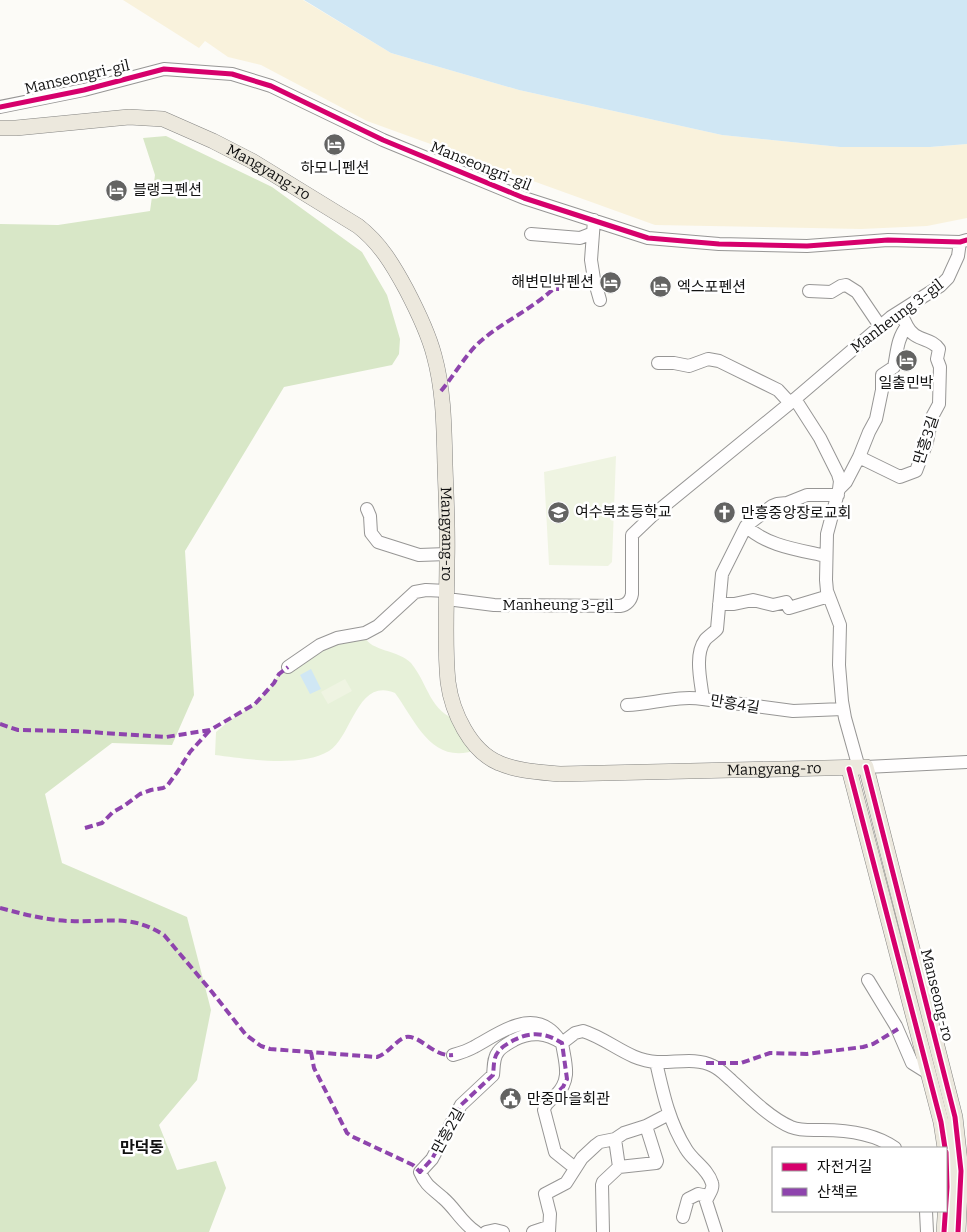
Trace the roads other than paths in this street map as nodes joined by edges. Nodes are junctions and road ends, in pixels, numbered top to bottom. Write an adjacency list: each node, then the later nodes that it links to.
1 (0, 107): 3 (street, Manseongri-gil)
2 (0, 128): 18 (main road, Mangyang-ro)
3 (594, 220): 4 (street); 6 (street, Manseongri-gil)
4 (593, 233): 5 (street); 8 (street)
5 (531, 234)
6 (964, 241): 9 (street, Manheung 3-gil)
7 (809, 291): 10 (street)
8 (600, 300)
9 (900, 312): 10 (street, Manheung 3-gil); 11 (street)
10 (880, 326): 13 (street, Manheung 3-gil)
11 (907, 326): 14 (street); 14 (street, 만흥3길)
12 (658, 363): 13 (street)
13 (792, 401): 15 (street); 20 (street, Manheung 3-gil)
14 (860, 457): 15 (street)
15 (838, 492): 17 (street, 만흥4길); 19 (street)
16 (367, 509): 18 (street)
17 (746, 526): 19 (street); 22 (street, 만흥4길)
18 (447, 554): 20 (main road, Mangyang-ro)
19 (826, 556): 21 (street)
20 (447, 595): 23 (street); 28 (main road, Mangyang-ro)
21 (829, 596): 22 (street); 26 (street)
22 (719, 604): 24 (street, 만흥4길)
23 (288, 667)
24 (703, 698): 25 (street); 26 (street, 만흥4길)
25 (627, 704)
26 (843, 709): 28 (street)
27 (967, 762): 28 (street, Mangyang-ro)
28 (858, 768): 33 (main road, Manseong-ro); 54 (main road, Manseong-ro)
29 (868, 980): 33 (street)
30 (562, 1043): 31 (street); 32 (street); 40 (street); 46 (street, 만흥2길)
31 (453, 1055)
32 (656, 1062): 34 (street); 37 (street)
33 (928, 1073): 38 (main road, Manseong-ro)
34 (669, 1114): 35 (street); 41 (street)
35 (646, 1126): 36 (street); 39 (street)
36 (615, 1139): 39 (street); 40 (street)
37 (892, 1147)
38 (945, 1147)
39 (620, 1167): 50 (street)
40 (575, 1168): 45 (street)
41 (708, 1196): 44 (street); 51 (street)
42 (926, 1212): 52 (street)
43 (945, 1212): 53 (main road)
44 (683, 1217)
45 (548, 1229): 49 (street)
46 (476, 1232)
47 (486, 1232): 48 (street)
48 (503, 1232)
49 (534, 1232)
50 (603, 1232)
51 (716, 1232)
52 (927, 1232)
53 (944, 1232)
54 (958, 1232)

